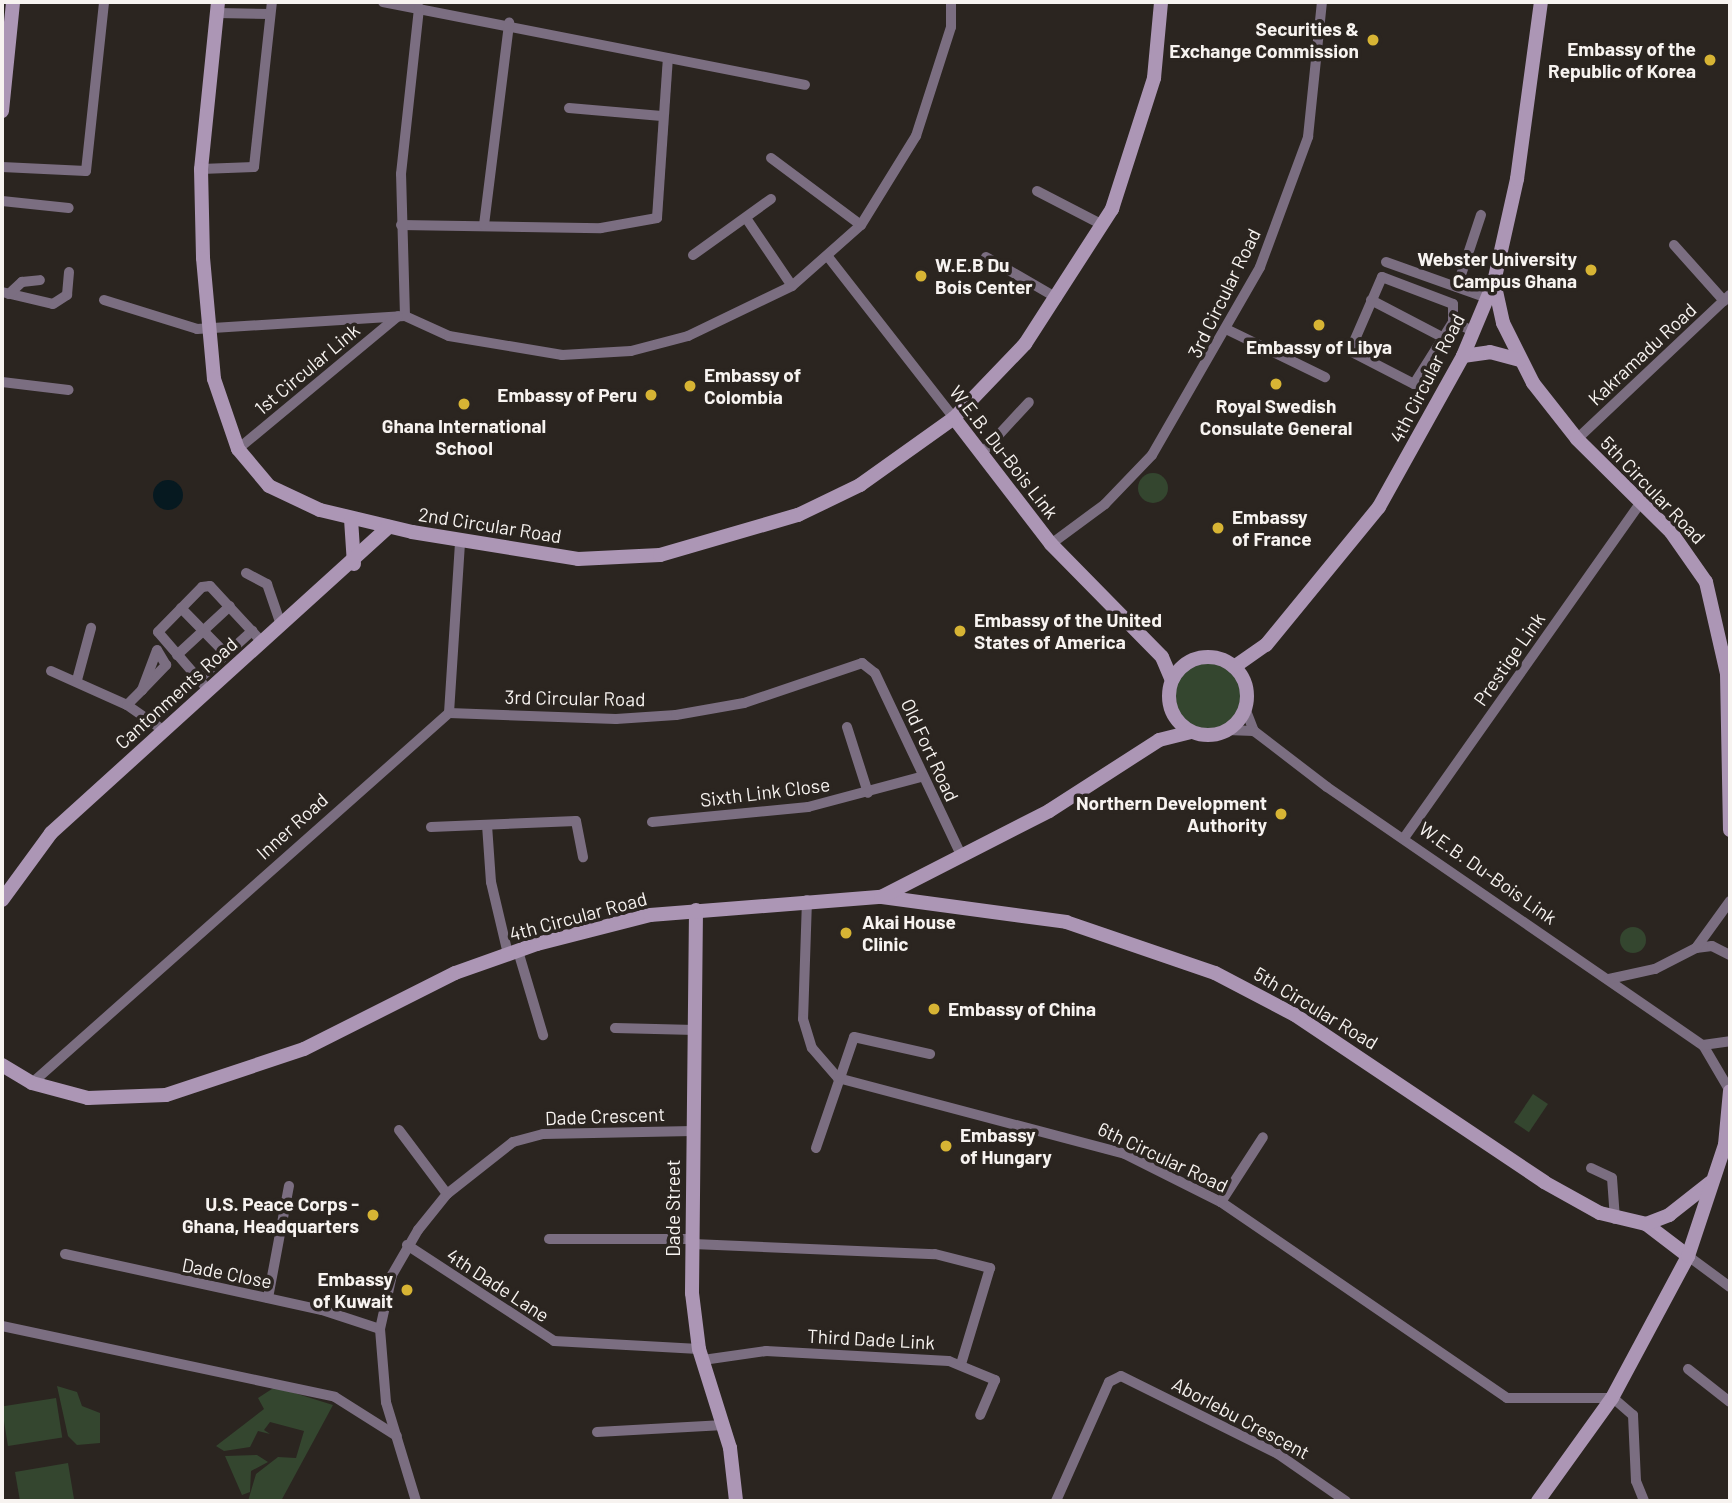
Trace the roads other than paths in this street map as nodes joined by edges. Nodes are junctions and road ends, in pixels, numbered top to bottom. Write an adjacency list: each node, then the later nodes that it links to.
1 (13, 2): 16 (street)
2 (104, 2): 19 (street)
3 (272, 2): 11 (street)
4 (383, 2): 10 (street)
5 (951, 2): 29 (street)
6 (1161, 2): 30 (street, 2nd Circular Road)
7 (1322, 2): 50 (street, 3rd Circular Road)
8 (1541, 2): 38 (street, 4th Circular Road)
9 (218, 7): 11 (street); 20 (street, 2nd Circular Road)
10 (419, 8): 12 (street); 27 (street)
11 (271, 14): 20 (street)
12 (509, 23): 13 (street); 28 (street)
13 (668, 58): 14 (street); 17 (street)
14 (805, 85)
15 (569, 108): 17 (street)
16 (2, 111)
17 (662, 116): 28 (street)
18 (771, 158): 29 (street)
19 (2, 167)
20 (201, 169): 49 (street, 2nd Circular Road)
21 (1037, 191): 30 (street)
22 (771, 199): 26 (street)
23 (2, 201): 24 (street)
24 (69, 208)
25 (1481, 215): 40 (street)
26 (746, 218): 32 (street); 39 (street)
27 (401, 225): 28 (street); 47 (street)
28 (484, 225)
29 (860, 225): 34 (street)
30 (1102, 225): 42 (street, 2nd Circular Road)
31 (1674, 245): 44 (street)
32 (693, 255)
33 (986, 257): 42 (street)
34 (829, 258): 39 (street); 59 (street, W.E.B. Du-Bois Link)
35 (1385, 262): 40 (street)
36 (69, 272): 41 (street)
37 (40, 280): 41 (street)
38 (1494, 282): 43 (street, 4th Circular Road); 54 (street, 5th Circular Road)
39 (792, 286): 47 (street)
40 (1457, 287): 43 (street)
41 (5, 293)
42 (1057, 298): 59 (street, 2nd Circular Road)
43 (1487, 298): 51 (street, 4th Circular Road)
44 (1727, 298): 60 (street, Kakramadu Road)
45 (104, 300): 49 (street)
46 (1371, 300): 48 (street); 52 (street); 52 (street)
47 (402, 316): 49 (street); 61 (street, 1st Circular Link)
48 (1453, 322): 51 (street); 52 (street)
49 (208, 329): 61 (street, 2nd Circular Road)
50 (1228, 330): 55 (street); 67 (street, 3rd Circular Road)
51 (1473, 331): 53 (street, 4th Circular Road)
52 (1444, 338)
53 (1463, 356): 54 (street); 76 (street, 4th Circular Road)
54 (1519, 360): 60 (street, 5th Circular Road)
55 (1325, 377)
56 (2, 382): 57 (street)
57 (69, 390)
58 (1029, 402): 62 (street)
59 (954, 418): 62 (street, W.E.B. Du-Bois Link); 66 (street, 2nd Circular Road)
60 (1577, 439): 63 (street, 5th Circular Road)
61 (238, 449): 64 (street, 2nd Circular Road)
62 (982, 453): 67 (street, W.E.B. Du-Bois Link)
63 (1642, 501): 100 (street, 5th Circular Road); 107 (street, Prestige Link)
64 (351, 519): 65 (street, 2nd Circular Road); 68 (street)
65 (389, 527): 66 (street, 2nd Circular Road); 68 (street, Cantonments Road)
66 (460, 541): 92 (street)
67 (1051, 544): 79 (street, W.E.B. Du-Bois Link)
68 (354, 564): 72 (street, Cantonments Road)
69 (246, 573): 72 (street)
70 (230, 606): 71 (street); 74 (street); 75 (street)
71 (181, 608): 74 (street); 78 (street)
72 (281, 625): 75 (street, Cantonments Road)
73 (91, 628): 85 (street)
74 (204, 630): 77 (street); 78 (street)
75 (257, 636): 77 (street); 89 (street, Cantonments Road)
76 (1266, 645): 82 (street, 4th Circular Road); 87 (street, 4th Circular Road)
77 (226, 654): 84 (street)
78 (177, 655): 84 (street)
79 (1162, 657): 80 (street); 86 (street, W.E.B. Du-Bois Link)
80 (1188, 662): 82 (street); 86 (street)
81 (862, 663): 92 (street, 3rd Circular Road); 101 (street, Old Fort Road)
82 (1234, 667): 87 (street)
83 (51, 671): 85 (street)
84 (199, 679): 89 (street)
85 (77, 680): 90 (street)
86 (1172, 680): 93 (street)
87 (1247, 688): 91 (street)
88 (142, 690): 90 (street)
89 (209, 691): 95 (street, Cantonments Road)
90 (127, 705): 95 (street)
91 (1245, 708): 96 (street); 97 (street)
92 (449, 713): 127 (street, Inner Road)
93 (1173, 715): 98 (street); 99 (street, 4th Circular Road)
94 (847, 727): 102 (street)
95 (163, 730): 111 (street, Cantonments Road)
96 (1227, 730): 97 (street); 98 (street)
97 (1254, 731): 107 (street, W.E.B. Du-Bois Link)
98 (1191, 732): 99 (street, 4th Circular Road)
99 (1159, 740): 108 (street, 4th Circular Road)
100 (1730, 765): 106 (street, 5th Circular Road)
101 (921, 777): 102 (street, Sixth Link Close); 108 (street, Old Fort Road)
102 (868, 793): 103 (street, Sixth Link Close)
103 (653, 822)
104 (487, 825): 105 (street); 109 (street); 116 (street)
105 (431, 827)
106 (1730, 830)
107 (1404, 838): 118 (street, W.E.B. Du-Bois Link)
108 (961, 855): 110 (street, 4th Circular Road)
109 (583, 858)
110 (881, 897): 112 (street, 4th Circular Road); 138 (street, 5th Circular Road)
111 (2, 900)
112 (807, 900): 114 (street, 4th Circular Road); 126 (street)
113 (1730, 901): 115 (street)
114 (696, 910): 116 (street, 4th Circular Road); 120 (street, Dade Street)
115 (1696, 948): 117 (street); 118 (street)
116 (513, 952): 121 (street); 127 (street, 4th Circular Road)
117 (1730, 955)
118 (1609, 979): 123 (street, W.E.B. Du-Bois Link)
119 (615, 1028): 120 (street)
120 (695, 1030): 130 (street, Dade Street)
121 (543, 1035)
122 (1730, 1041): 123 (street)
123 (1703, 1045): 128 (street, W.E.B. Du-Bois Link)
124 (930, 1054): 126 (street)
125 (2, 1065): 127 (street, 4th Circular Road)
126 (838, 1078): 132 (street); 137 (street, 6th Circular Road)
127 (32, 1083)
128 (1730, 1091): 134 (street)
129 (400, 1130): 136 (street)
130 (693, 1131): 136 (street, Dade Crescent); 141 (street, Dade Street)
131 (1264, 1137): 137 (street)
132 (816, 1148)
133 (1591, 1168): 138 (street)
134 (1717, 1172): 139 (street); 144 (street)
135 (289, 1186): 146 (street)
136 (447, 1194): 142 (street, Dade Crescent)
137 (1221, 1202): 152 (street, 6th Circular Road)
138 (1615, 1219): 139 (street, 5th Circular Road)
139 (1646, 1224): 144 (street, 5th Circular Road)
140 (549, 1239): 141 (street)
141 (693, 1241): 149 (street, Dade Street); 150 (street)
142 (407, 1245): 148 (street, Dade Crescent); 149 (street, 4th Dade Lane)
143 (65, 1254): 146 (street, Dade Close)
144 (1688, 1256): 145 (street); 152 (street)
145 (1730, 1287)
146 (268, 1298): 148 (street, Dade Close)
147 (2, 1326): 157 (street)
148 (380, 1329): 157 (street, Dade Crescent)
149 (701, 1355): 150 (street, Third Dade Link); 155 (street, Dade Street)
150 (961, 1364): 154 (street, Third Dade Link)
151 (1688, 1369): 153 (street)
152 (1612, 1397): 162 (street); 163 (street)
153 (1730, 1402)
154 (980, 1415)
155 (724, 1425): 156 (street); 159 (street, Dade Street)
156 (597, 1432)
157 (397, 1436): 158 (street, Dade Crescent)
158 (416, 1501)
159 (736, 1501)
160 (1056, 1501): 161 (street, Aborlebu Crescent)
161 (1346, 1501)
162 (1538, 1501)
163 (1644, 1501)

